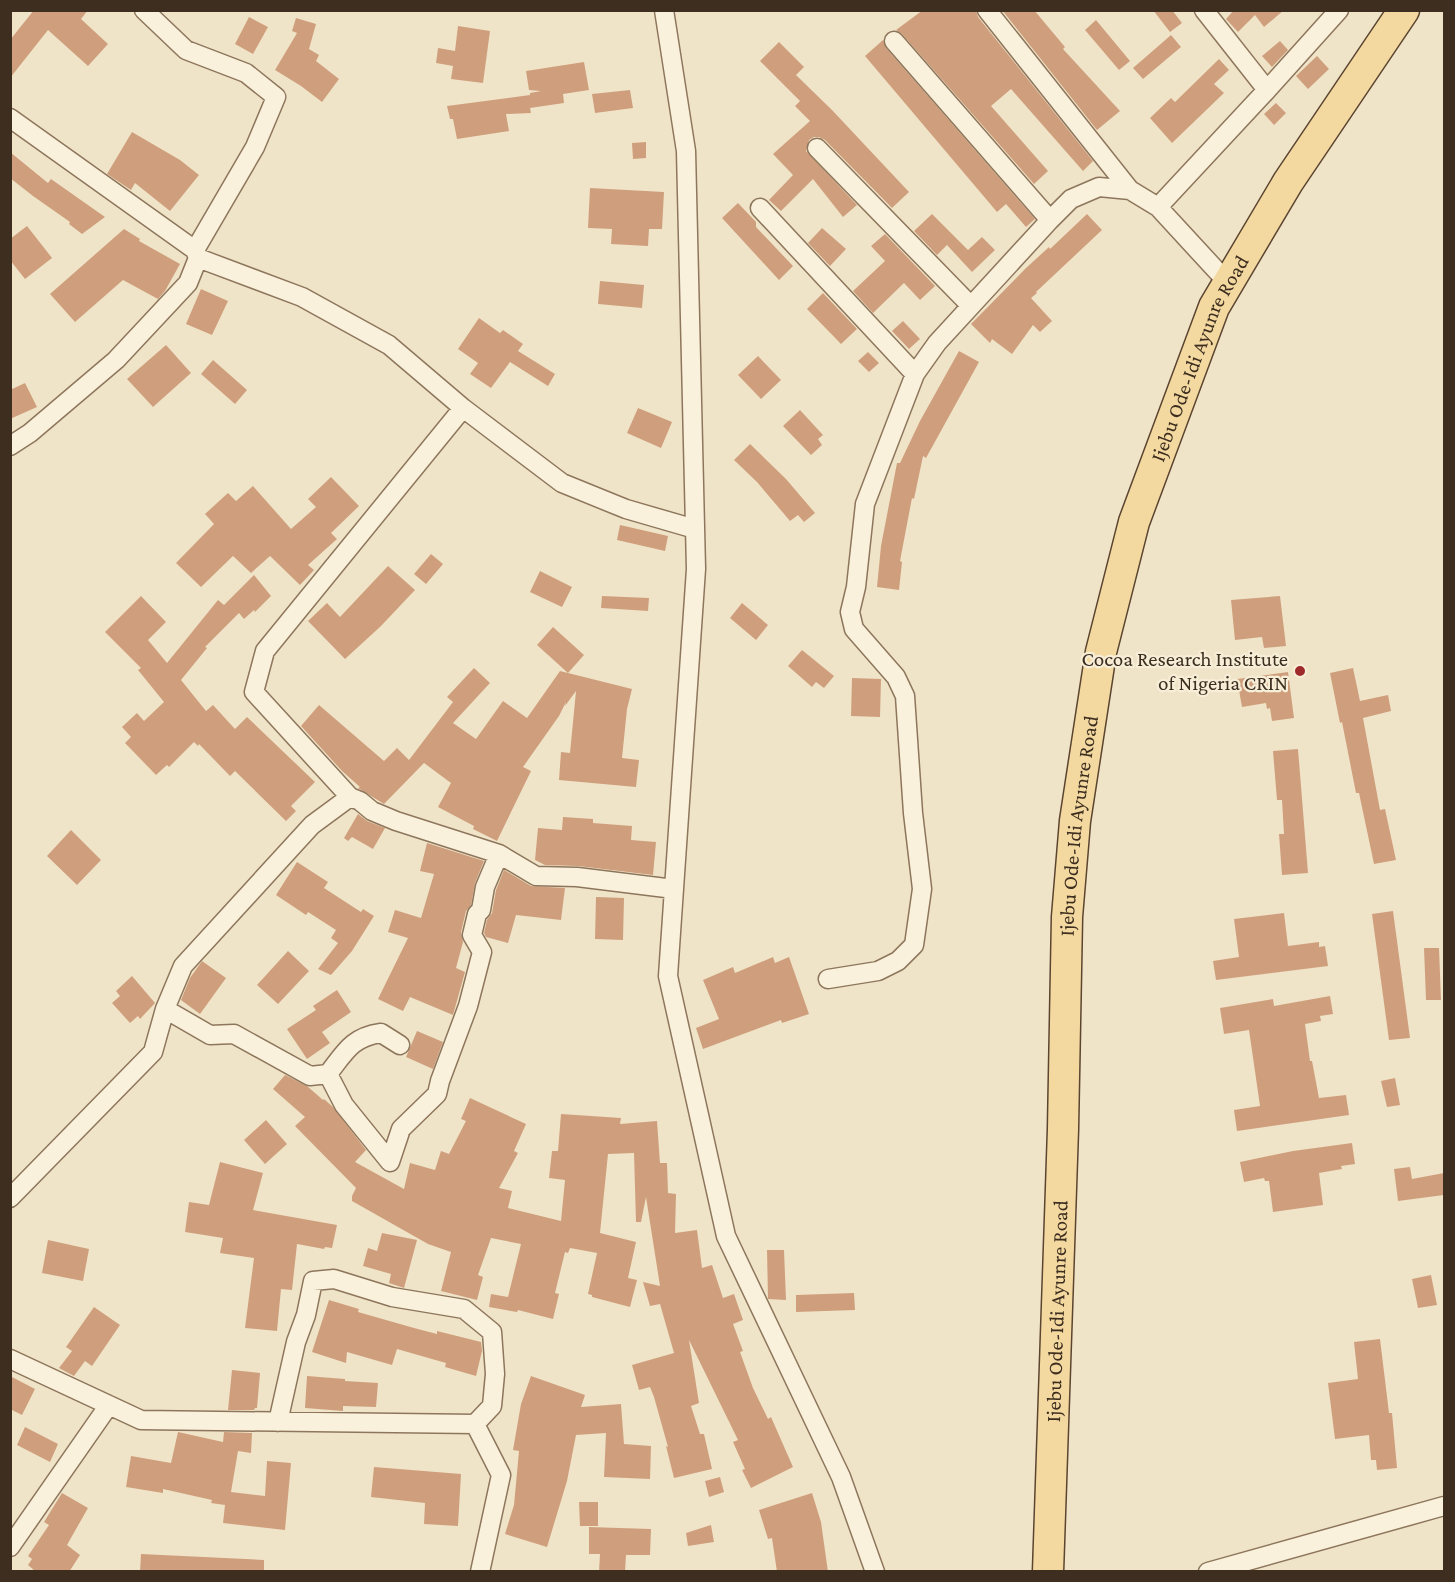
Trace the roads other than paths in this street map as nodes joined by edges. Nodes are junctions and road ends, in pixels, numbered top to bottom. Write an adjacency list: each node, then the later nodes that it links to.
1 (144, 10): 15 (street)
2 (664, 10): 21 (street)
3 (987, 10): 11 (street)
4 (1204, 10): 8 (street)
5 (1339, 10): 8 (street)
6 (1404, 10): 16 (main road, Ijebu Ode-Idi Ayunre Road)
7 (894, 41): 14 (street)
8 (1266, 90): 12 (street)
9 (10, 118): 15 (street)
10 (817, 148): 17 (street)
11 (1130, 190): 12 (street); 14 (street)
12 (1158, 207): 16 (street)
13 (759, 208): 18 (street)
14 (1050, 220): 17 (street)
15 (197, 254): 19 (street); 20 (street)
16 (1228, 283): 38 (main road, Ijebu Ode-Idi Ayunre Road)
17 (971, 306): 18 (street)
18 (915, 374): 25 (street)
19 (463, 408): 21 (street); 22 (street)
20 (10, 446)
21 (695, 530): 24 (street)
22 (350, 797): 23 (street); 26 (street)
23 (499, 854): 24 (street); 28 (street)
24 (674, 889): 37 (street)
25 (828, 979)
26 (165, 1009): 28 (street); 29 (street)
27 (400, 1045): 28 (street)
28 (328, 1074)
29 (10, 1198)
30 (10, 1359): 31 (street)
31 (109, 1405): 32 (street); 35 (street)
32 (278, 1422): 33 (street); 33 (street)
33 (475, 1424): 36 (street)
34 (1444, 1506): 39 (street)
35 (10, 1546)
36 (480, 1572)
37 (875, 1572)
38 (1048, 1572)
39 (1208, 1572)

